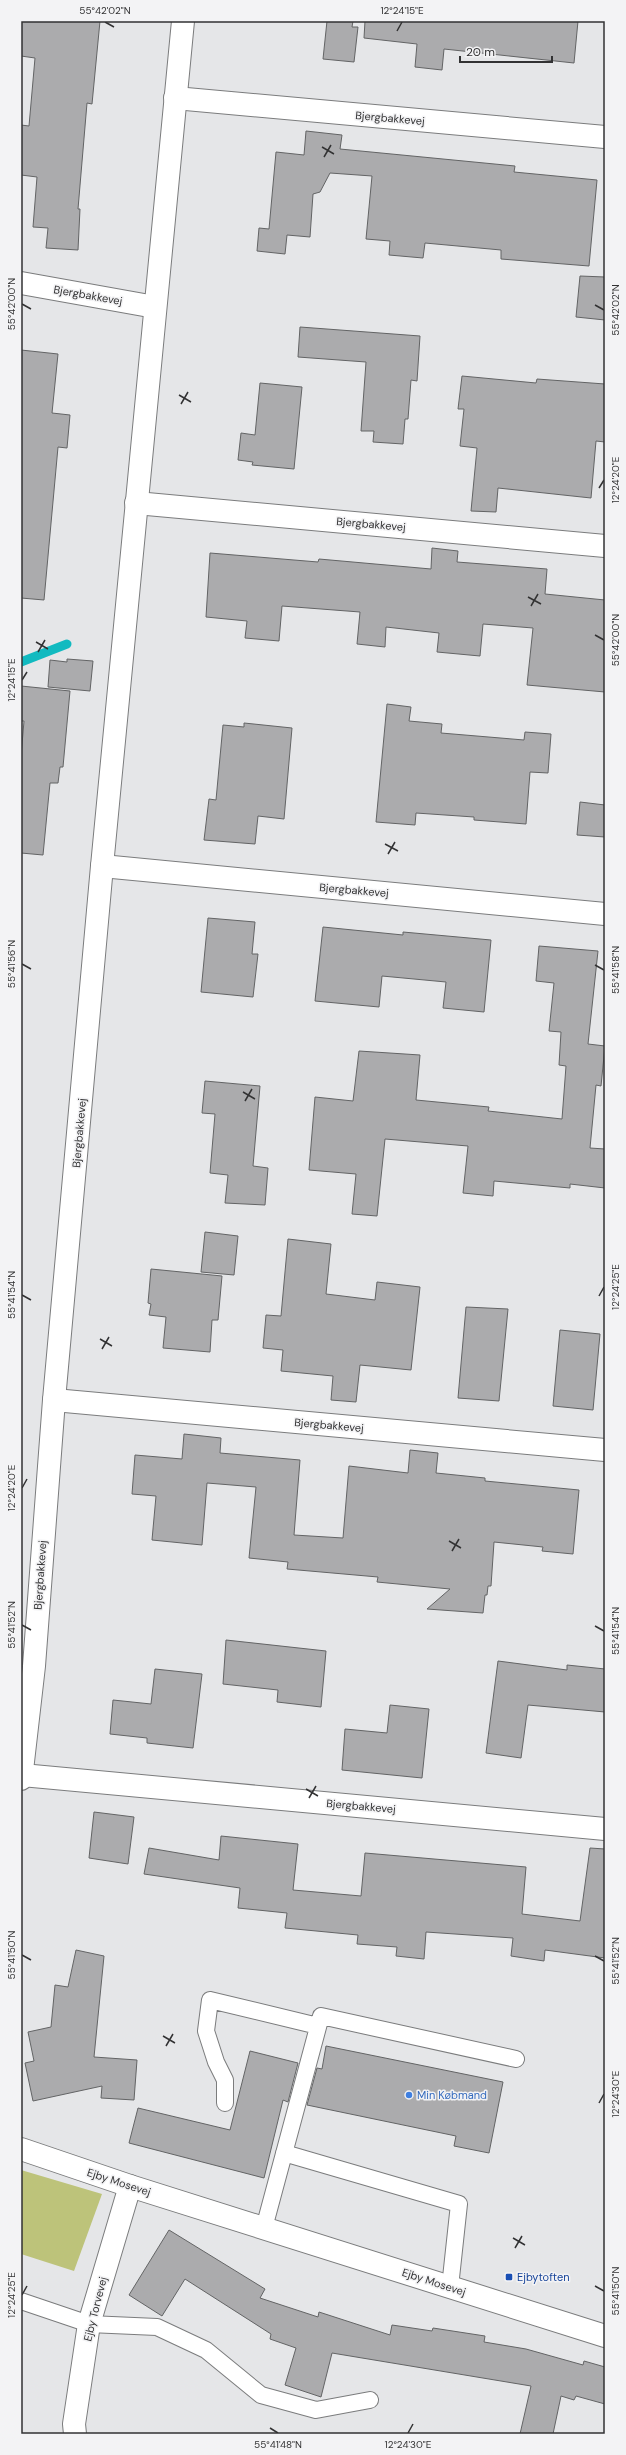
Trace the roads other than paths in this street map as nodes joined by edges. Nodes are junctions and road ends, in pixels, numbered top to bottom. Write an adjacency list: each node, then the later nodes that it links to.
1 (183, 21): 2 (street, Bjergbakkevej)
2 (175, 98): 3 (street, Bjergbakkevej); 5 (street, Bjergbakkevej)
3 (605, 137)
4 (21, 283): 5 (street, Bjergbakkevej)
5 (155, 307): 6 (street, Bjergbakkevej)
6 (136, 503): 7 (street, Bjergbakkevej); 8 (street, Bjergbakkevej)
7 (605, 546)
8 (102, 866): 9 (street, Bjergbakkevej); 10 (street, Bjergbakkevej)
9 (605, 914)
10 (54, 1400): 11 (street, Bjergbakkevej); 12 (street, Bjergbakkevej)
11 (605, 1450)
12 (21, 1777): 13 (street, Bjergbakkevej)
13 (605, 1829)
14 (320, 2021): 15 (lane); 16 (lane); 18 (lane)
15 (516, 2059)
16 (226, 2103)
17 (21, 2149): 19 (street, Ejby Mosevej)
18 (284, 2153): 20 (lane); 21 (lane)
19 (130, 2186): 20 (street, Ejby Mosevej); 23 (street, Ejby Torvevej)
20 (264, 2228): 21 (street, Ejby Mosevej)
21 (450, 2287): 24 (street, Ejby Mosevej)
22 (21, 2301): 23 (lane)
23 (89, 2324): 25 (lane); 26 (street, Ejby Torvevej)
24 (605, 2336)
25 (370, 2400)
26 (75, 2434)

